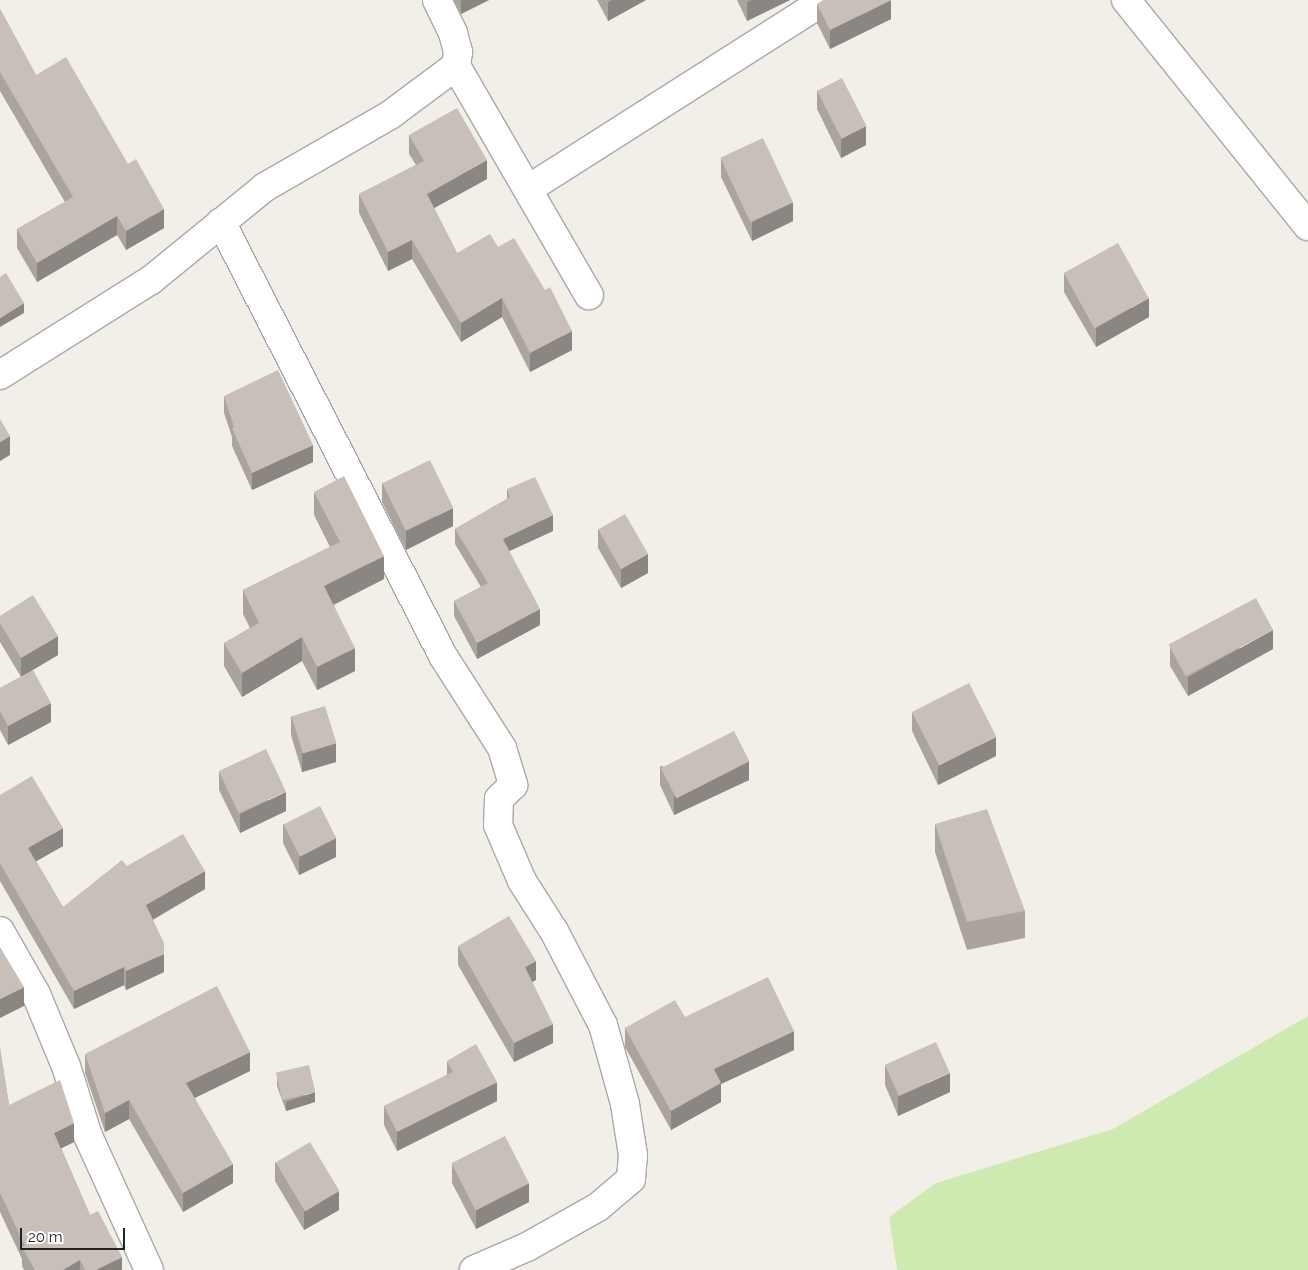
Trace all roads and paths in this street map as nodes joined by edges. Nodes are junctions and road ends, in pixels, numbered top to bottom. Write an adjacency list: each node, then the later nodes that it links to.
1 (437, 0): 4 (street)
2 (825, 0): 5 (street)
3 (1126, 0): 7 (street)
4 (456, 66): 5 (street); 6 (street)
5 (530, 188): 8 (street)
6 (221, 222): 9 (street); 12 (street)
7 (1308, 226)
8 (589, 294)
9 (0, 375)
10 (0, 931): 11 (street)
11 (150, 1270)
12 (474, 1270)

